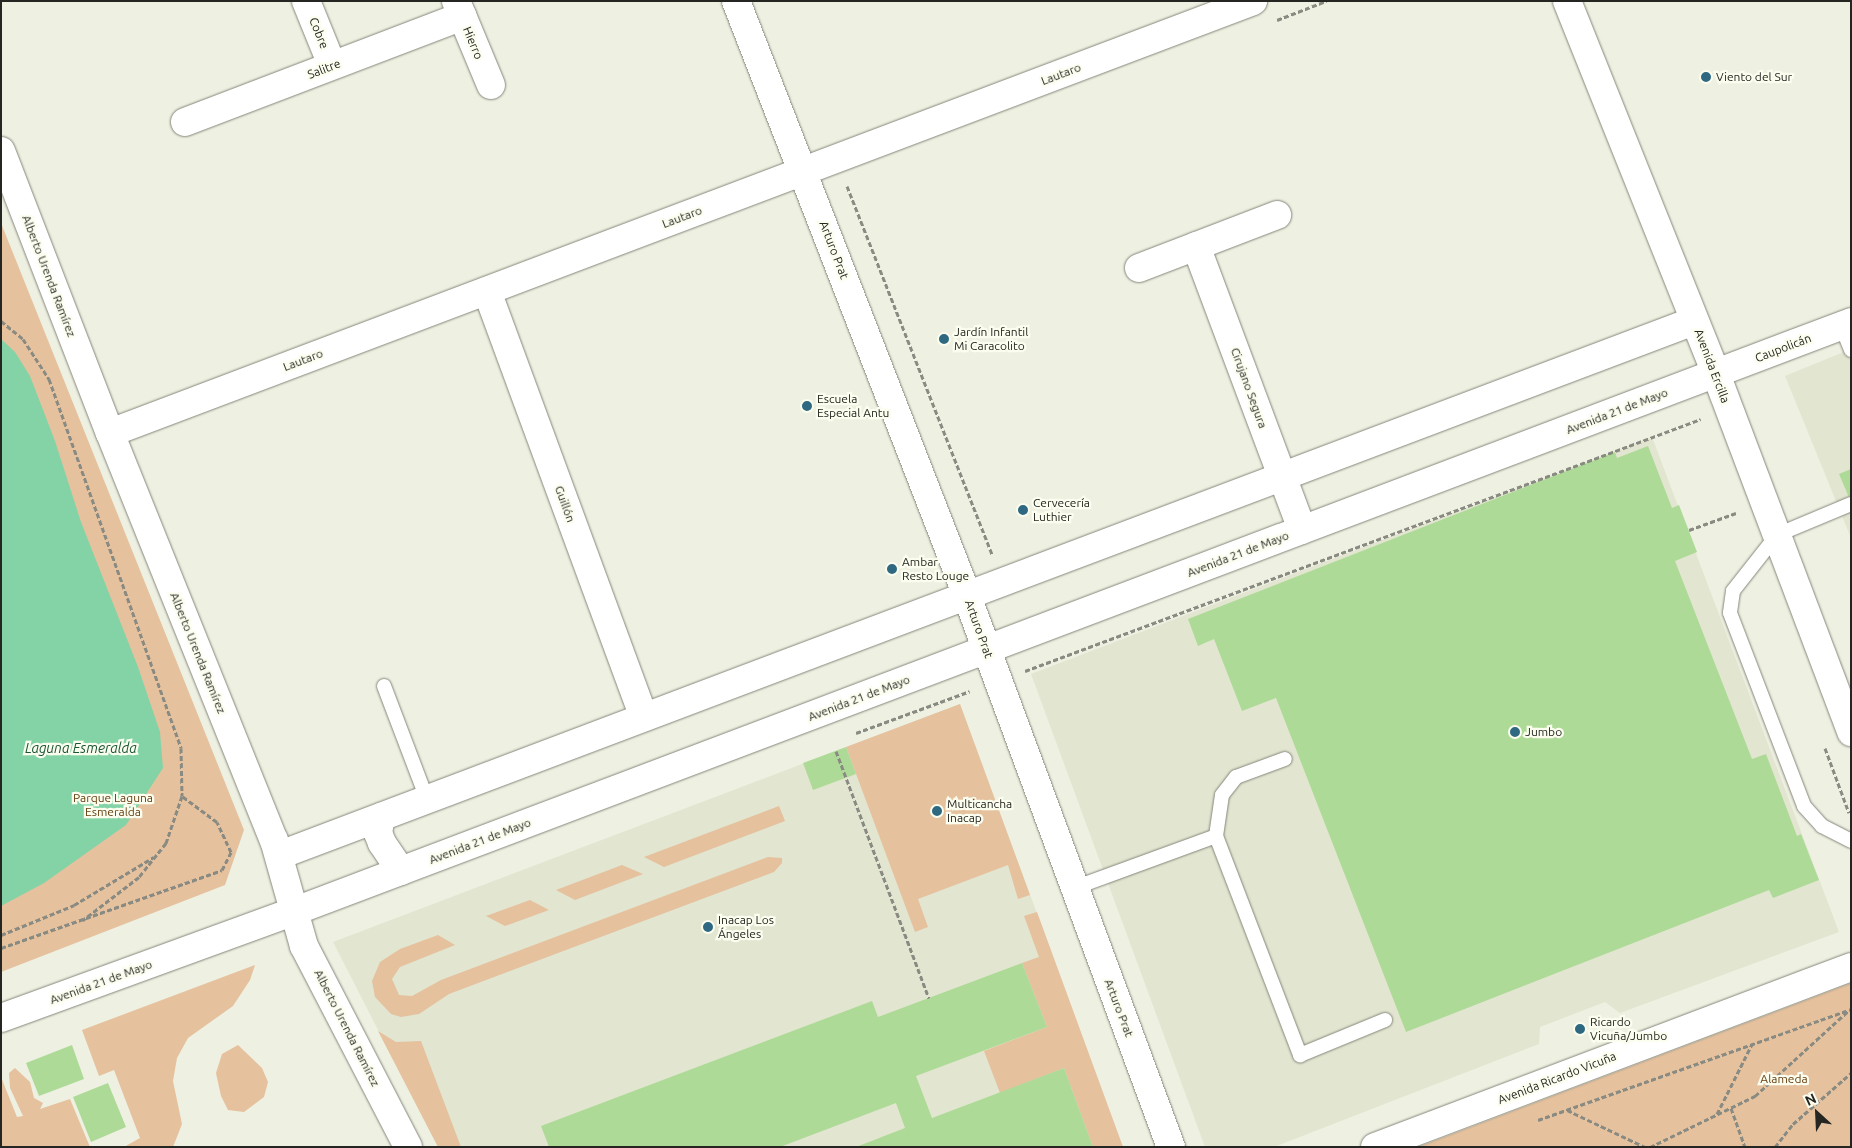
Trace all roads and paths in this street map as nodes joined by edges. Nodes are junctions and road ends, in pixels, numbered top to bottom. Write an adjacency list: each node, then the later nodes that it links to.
1 (306, 1): 6 (street, Cobre)
2 (736, 1): 11 (street, Arturo Prat)
3 (1253, 1): 10 (street, Lautaro)
4 (1567, 1): 17 (street, Avenida Ercilla)
5 (459, 8): 6 (street, Salitre); 7 (street, Hierro)
6 (332, 66): 8 (street, Salitre)
7 (491, 85)
8 (186, 122)
9 (1, 151): 20 (street, Alberto Urenda Ramírez)
10 (836, 159): 11 (street, Lautaro); 27 (path)
11 (803, 171): 15 (street, Lautaro); 28 (street, Arturo Prat)
12 (1277, 215): 13 (street)
13 (1196, 246): 14 (street); 21 (street, Cirujano Segura)
14 (1139, 268)
15 (486, 291): 20 (street, Lautaro); 33 (street, Guillón)
16 (1, 321): 37 (path)
17 (1694, 321): 19 (street, Avenida Ercilla); 21 (street)
18 (1848, 332): 19 (street, Caupolicán)
19 (1716, 374): 24 (street, Avenida 21 de Mayo); 26 (street, Avenida Ercilla)
20 (110, 433): 42 (street, Alberto Urenda Ramírez)
21 (1282, 477): 24 (street, Cirujano Segura); 27 (street)
22 (1851, 504): 26 (lane)
23 (1736, 513): 25 (path)
24 (1302, 530): 29 (street, Avenida 21 de Mayo)
25 (1689, 530)
26 (1777, 535): 34 (street, Avenida Ercilla); 41 (lane)
27 (1002, 583): 28 (street)
28 (967, 596): 30 (street, Arturo Prat); 33 (street)
29 (1021, 637): 30 (street, Avenida 21 de Mayo); 31 (path)
30 (987, 650): 44 (street, Avenida 21 de Mayo); 45 (street, Arturo Prat)
31 (1031, 668)
32 (384, 686): 38 (lane)
33 (644, 717): 38 (street)
34 (1851, 732)
35 (836, 751): 51 (path)
36 (1285, 759): 40 (lane)
37 (182, 796): 43 (path); 47 (path)
38 (426, 799): 39 (street)
39 (381, 817): 42 (street); 44 (street)
40 (1216, 836): 45 (lane); 54 (lane)
41 (1851, 841)
42 (280, 855): 46 (street, Alberto Urenda Ramírez)
43 (156, 856): 47 (path); 48 (path)
44 (401, 871): 46 (street, Avenida 21 de Mayo)
45 (1074, 888): 62 (street, Arturo Prat)
46 (295, 911): 53 (street, Avenida 21 de Mayo); 61 (street, Alberto Urenda Ramírez)
47 (83, 920): 49 (path)
48 (1, 935)
49 (1, 948)
50 (1851, 967): 63 (street, Avenida Ricardo Vicuña)
51 (929, 998)
52 (1850, 1009): 55 (path); 57 (path)
53 (1, 1018)
54 (1386, 1020)
55 (1752, 1043): 58 (path); 59 (path)
56 (1851, 1073): 67 (path)
57 (1731, 1108): 59 (path); 66 (path)
58 (1566, 1110): 60 (path); 64 (path)
59 (1716, 1115): 65 (path)
60 (1529, 1123)
61 (408, 1147)
62 (1171, 1147)
63 (1376, 1147)
64 (1645, 1147)
65 (1650, 1147)
66 (1745, 1147)
67 (1774, 1147)

